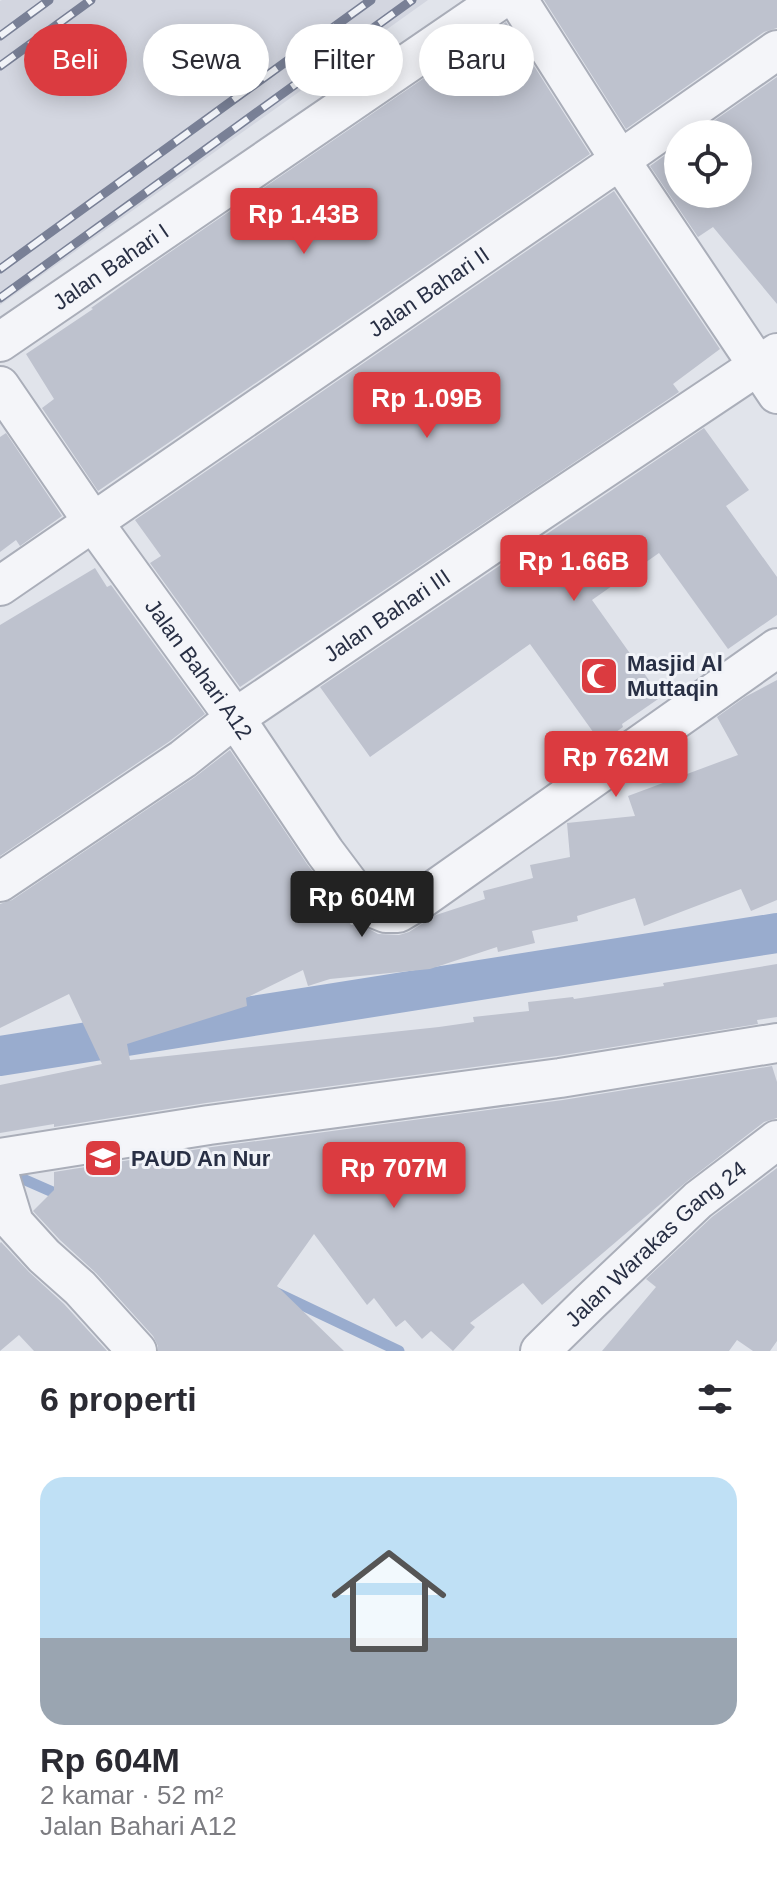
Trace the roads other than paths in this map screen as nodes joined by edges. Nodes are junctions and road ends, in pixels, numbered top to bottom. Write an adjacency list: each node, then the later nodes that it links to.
1 (500, 0): 5 (street, Jalan Bahari I)
2 (518, 0): 4 (street)
3 (777, 50): 4 (street, Jalan Bahari II)
4 (620, 160): 6 (street); 8 (street, Jalan Bahari II)
5 (0, 342)
6 (771, 371): 11 (street, Jalan Bahari III)
7 (0, 386): 8 (street, Jalan Bahari A12)
8 (93, 522): 9 (street, Jalan Bahari II); 11 (street, Jalan Bahari A12)
9 (0, 586)
10 (777, 648): 11 (street, Jalan Bahari A12)
11 (235, 718): 12 (street, Jalan Bahari III)
12 (0, 882)
13 (777, 1043): 15 (street)
14 (777, 1140): 17 (street, Jalan Warakas Gang 24)
15 (1, 1174): 16 (street)
16 (137, 1351)
17 (540, 1351)

